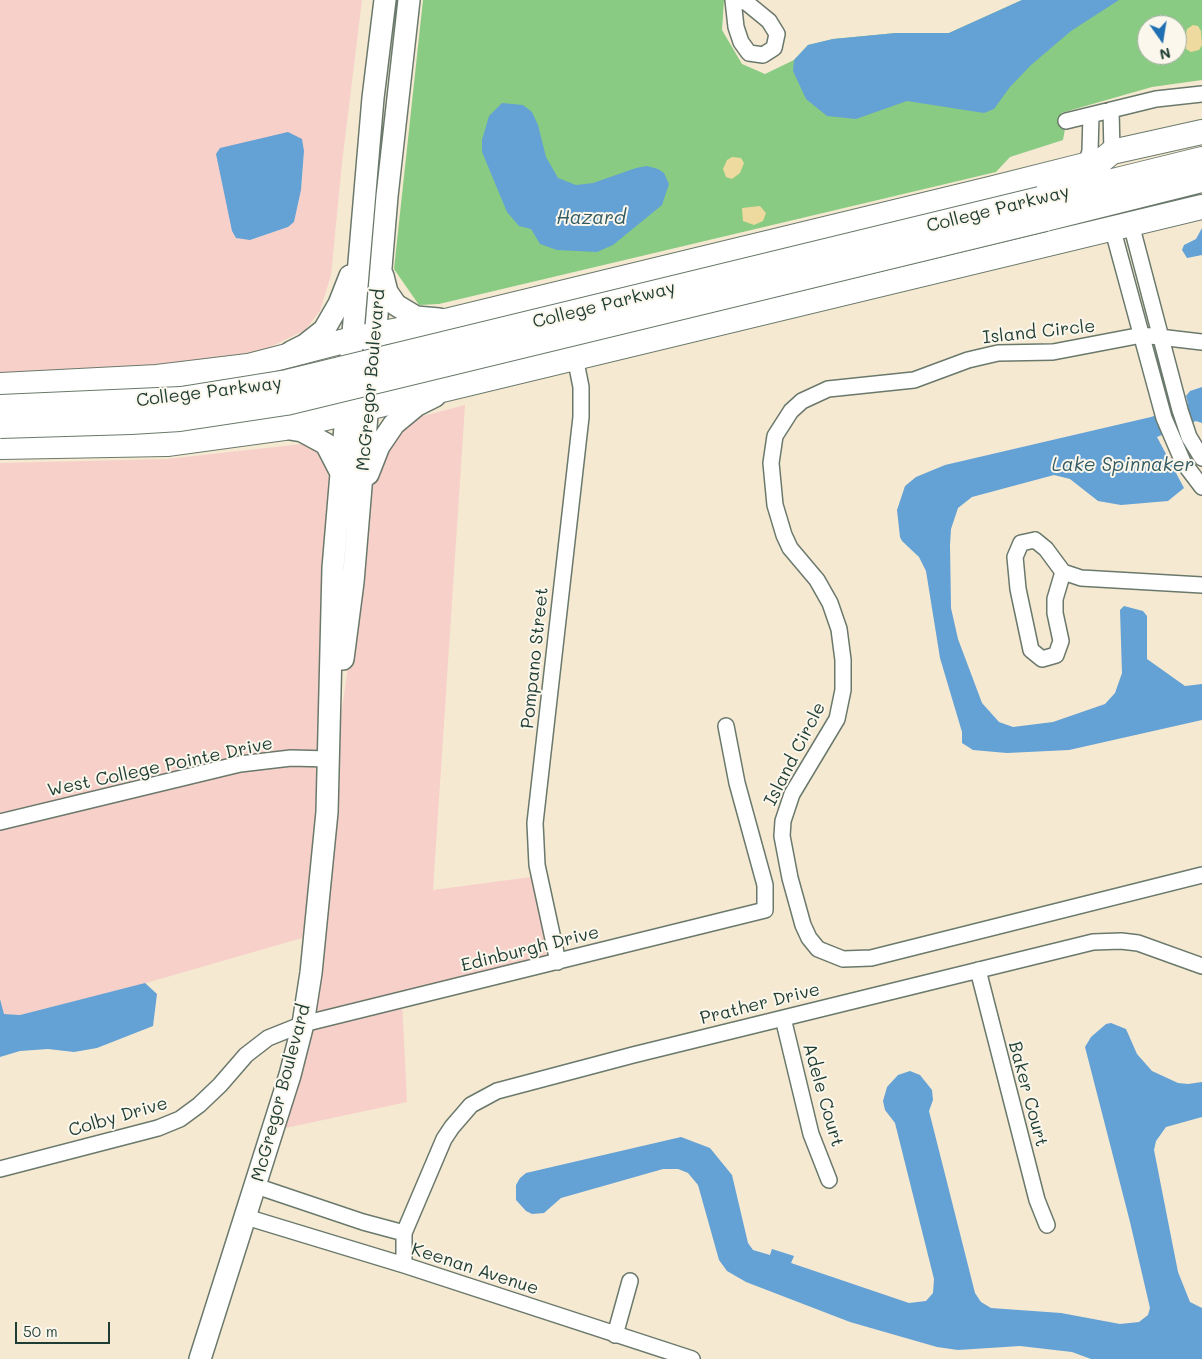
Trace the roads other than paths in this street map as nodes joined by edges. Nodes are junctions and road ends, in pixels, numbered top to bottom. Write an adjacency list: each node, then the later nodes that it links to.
1 (385, 0): 18 (main road, McGregor Boulevard)
2 (409, 0): 21 (main road, McGregor Boulevard)
3 (733, 0): 4 (street)
4 (740, 0)
5 (1202, 94): 6 (street)
6 (1111, 110): 7 (street); 10 (street)
7 (1091, 116): 8 (street); 12 (street)
8 (1066, 121)
9 (1202, 132): 10 (main road)
10 (1112, 152): 12 (main road)
11 (1202, 159): 15 (main road, College Parkway)
12 (1079, 167): 17 (main road)
13 (1202, 180): 15 (main road, College Parkway)
14 (1202, 207): 16 (main road)
15 (1043, 209): 37 (main road, College Parkway, bridge); 38 (main road, College Parkway, bridge)
16 (1122, 226): 23 (main road); 28 (street); 29 (street)
17 (770, 243): 19 (main road); 20 (main road)
18 (359, 248): 30 (main road, McGregor Boulevard); 33 (main road)
19 (717, 256): 20 (main road); 25 (main road)
20 (748, 266): 22 (main road)
21 (381, 269): 25 (main road); 27 (main road, McGregor Boulevard)
22 (755, 294): 23 (main road); 24 (main road)
23 (784, 306): 24 (main road)
24 (730, 319): 32 (main road)
25 (450, 320): 26 (main road); 36 (main road)
26 (422, 325): 27 (main road); 34 (main road)
27 (376, 334): 30 (main road); 34 (main road)
28 (1142, 335): 29 (street, Island Circle); 43 (street); 50 (street, Island Circle)
29 (1161, 338): 31 (street, Island Circle); 41 (street)
30 (352, 339): 33 (main road); 34 (main road)
31 (1202, 342)
32 (575, 357): 36 (main road); 51 (street, Pompano Street)
33 (269, 361): 34 (main road); 35 (main road); 39 (main road)
34 (359, 382): 36 (main road); 39 (main road); 42 (main road, McGregor Boulevard); 44 (main road, McGregor Boulevard)
35 (0, 384)
36 (463, 384): 44 (main road)
37 (0, 407)
38 (0, 426)
39 (274, 430): 40 (main road); 42 (main road)
40 (0, 447)
41 (1202, 458)
42 (341, 473): 48 (main road, McGregor Boulevard)
43 (1202, 487)
44 (360, 500): 48 (main road, McGregor Boulevard)
45 (1063, 572): 45 (street); 46 (street)
46 (1202, 585)
47 (726, 726): 51 (street, Edinburgh Drive)
48 (329, 759): 49 (street, West College Pointe Drive); 55 (main road, McGregor Boulevard)
49 (0, 822)
50 (1202, 875)
51 (558, 962): 55 (street, Edinburgh Drive)
52 (1202, 966): 53 (street, Prather Drive)
53 (978, 970): 54 (street, Prather Drive); 60 (street, Baker Court)
54 (783, 1018): 57 (street, Adele Court); 61 (street, Prather Drive)
55 (303, 1024): 56 (street, Colby Drive); 58 (main road, McGregor Boulevard)
56 (0, 1169)
57 (829, 1180)
58 (256, 1186): 59 (main road, McGregor Boulevard); 61 (street)
59 (246, 1217): 62 (street, Keenan Avenue); 65 (main road, McGregor Boulevard)
60 (1047, 1225)
61 (404, 1233): 62 (street, Prather Drive)
62 (404, 1265): 64 (street, Keenan Avenue)
63 (630, 1281): 64 (street)
64 (615, 1335): 66 (street, Keenan Avenue)
65 (200, 1359)
66 (692, 1359)

